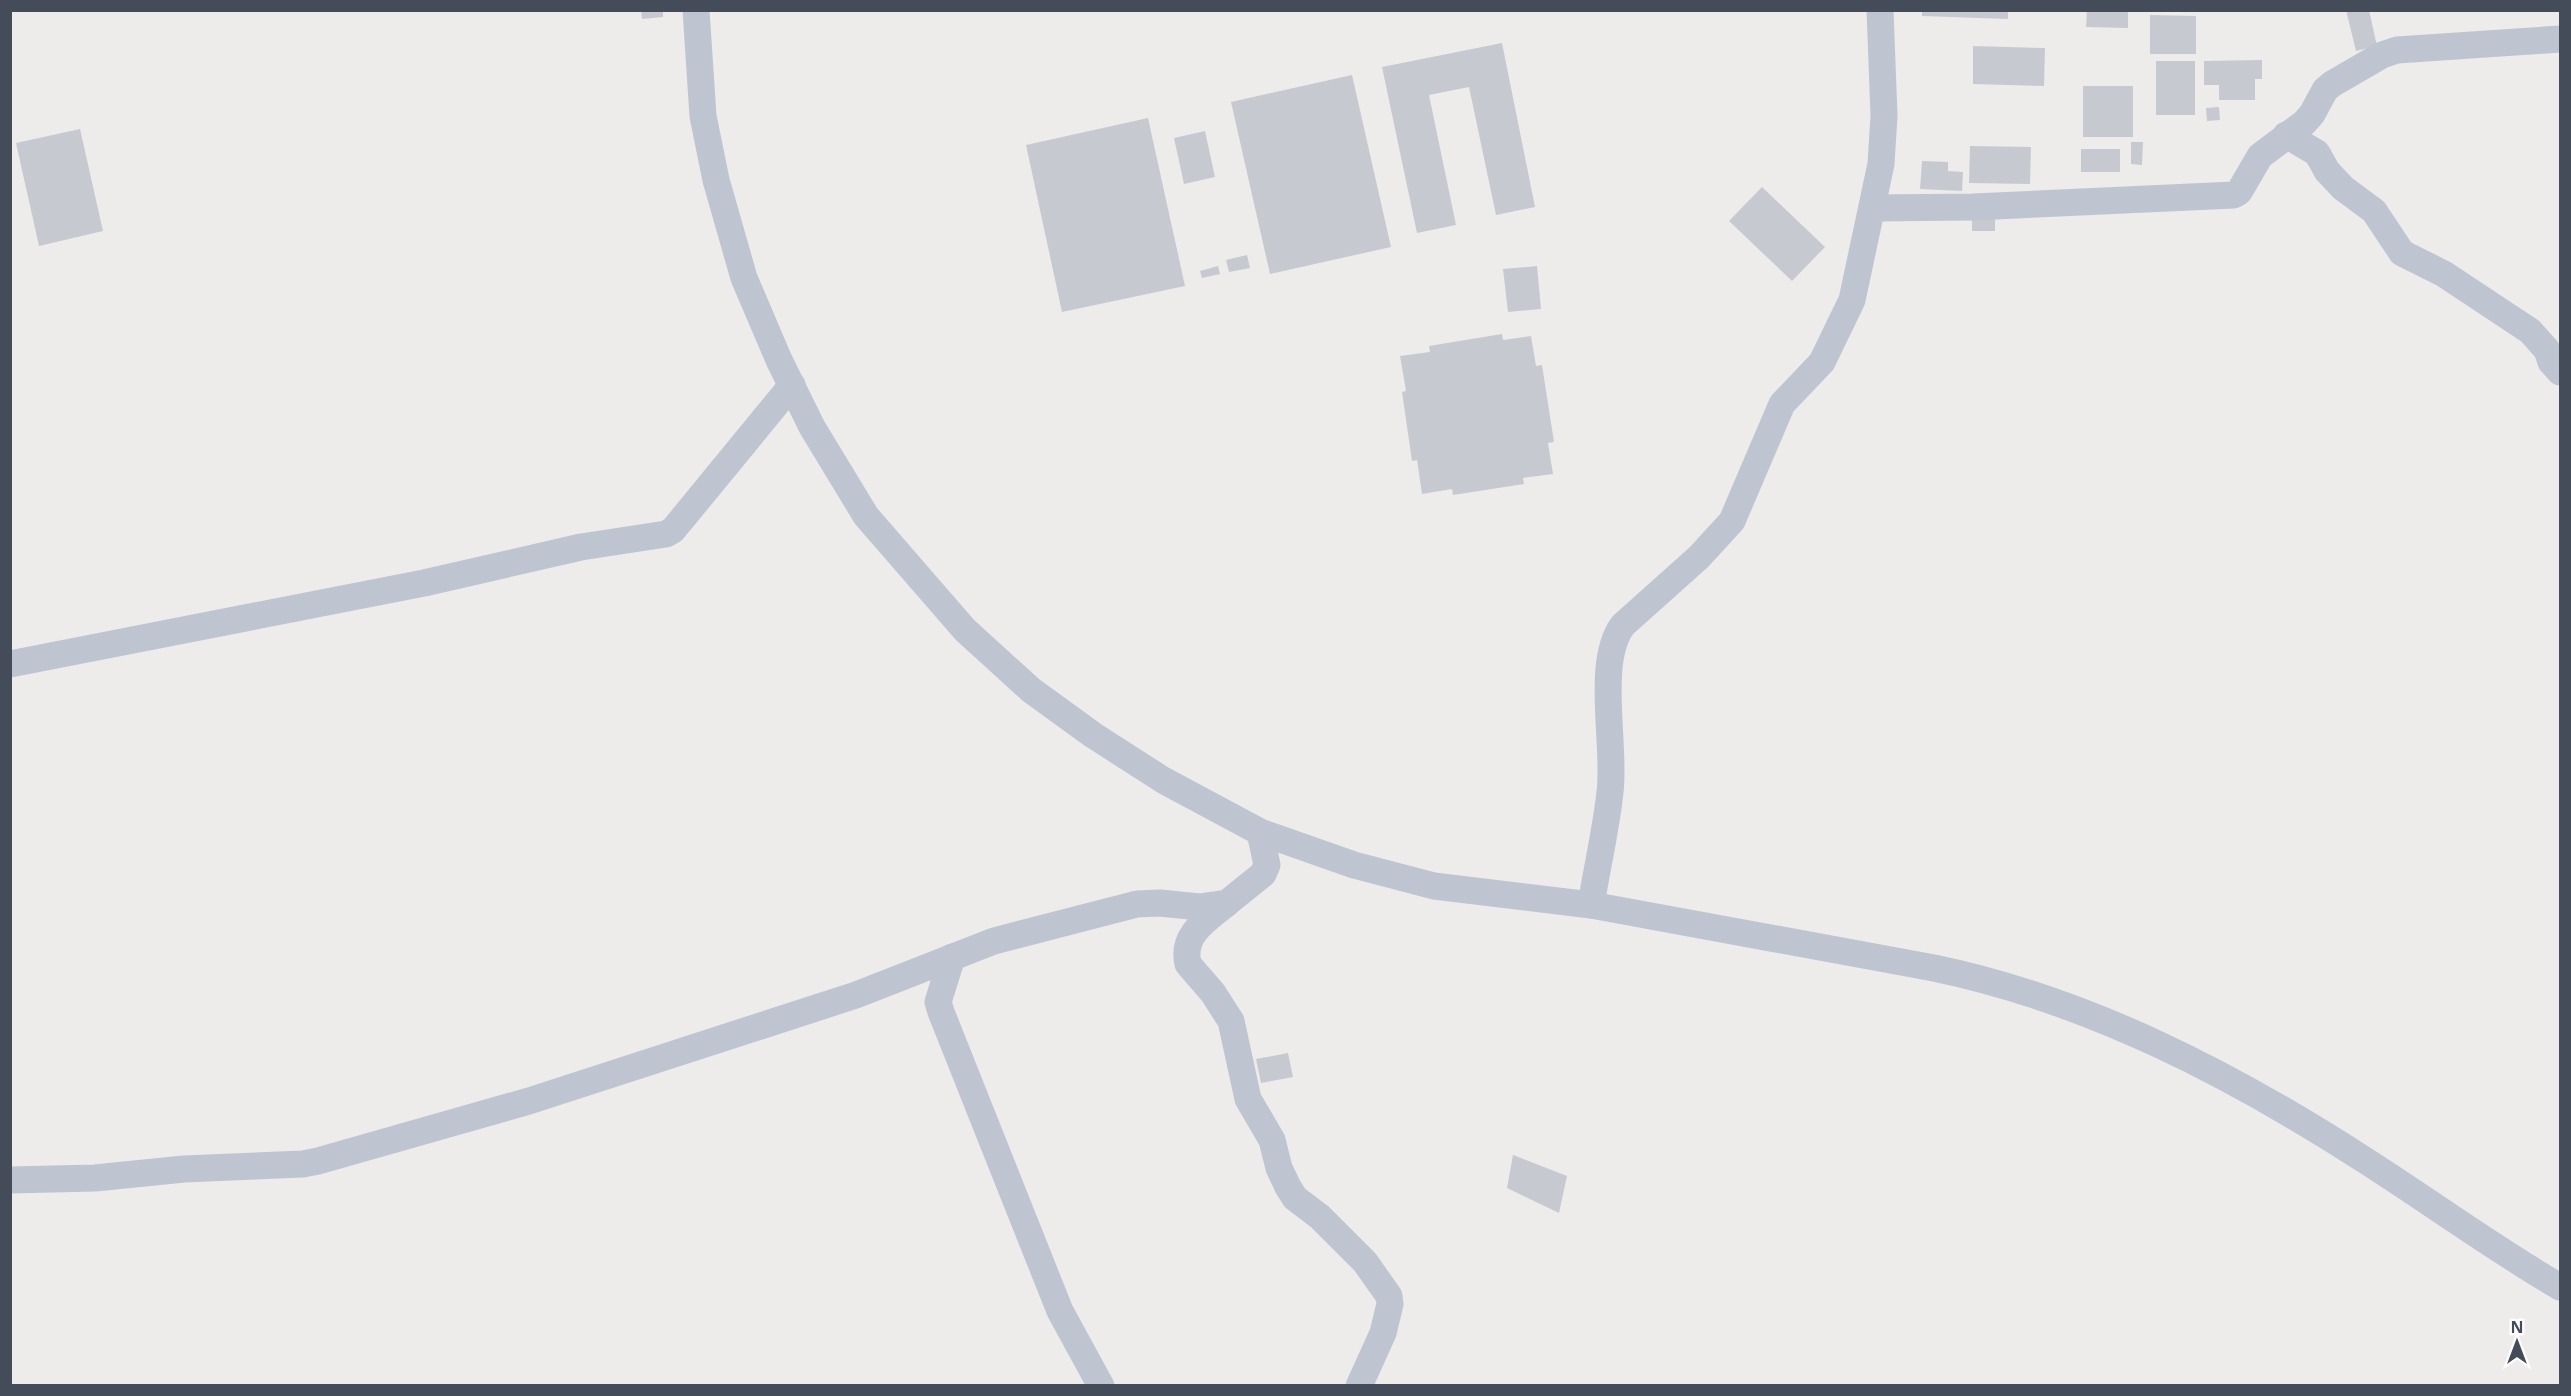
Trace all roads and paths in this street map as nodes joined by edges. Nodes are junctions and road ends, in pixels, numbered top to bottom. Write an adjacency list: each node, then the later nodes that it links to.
1 (696, 10): 7 (street)
2 (1880, 10): 5 (street)
3 (2560, 39): 4 (street)
4 (2286, 135): 5 (street); 6 (street)
5 (1872, 208): 11 (street)
6 (2560, 372)
7 (792, 385): 8 (street); 9 (street)
8 (10, 664)
9 (1260, 832): 10 (street); 11 (street)
10 (1227, 903): 12 (street); 16 (street)
11 (1591, 905): 14 (street)
12 (952, 957): 13 (street); 15 (street)
13 (10, 1180)
14 (2560, 1287)
15 (1101, 1386)
16 (1359, 1386)

